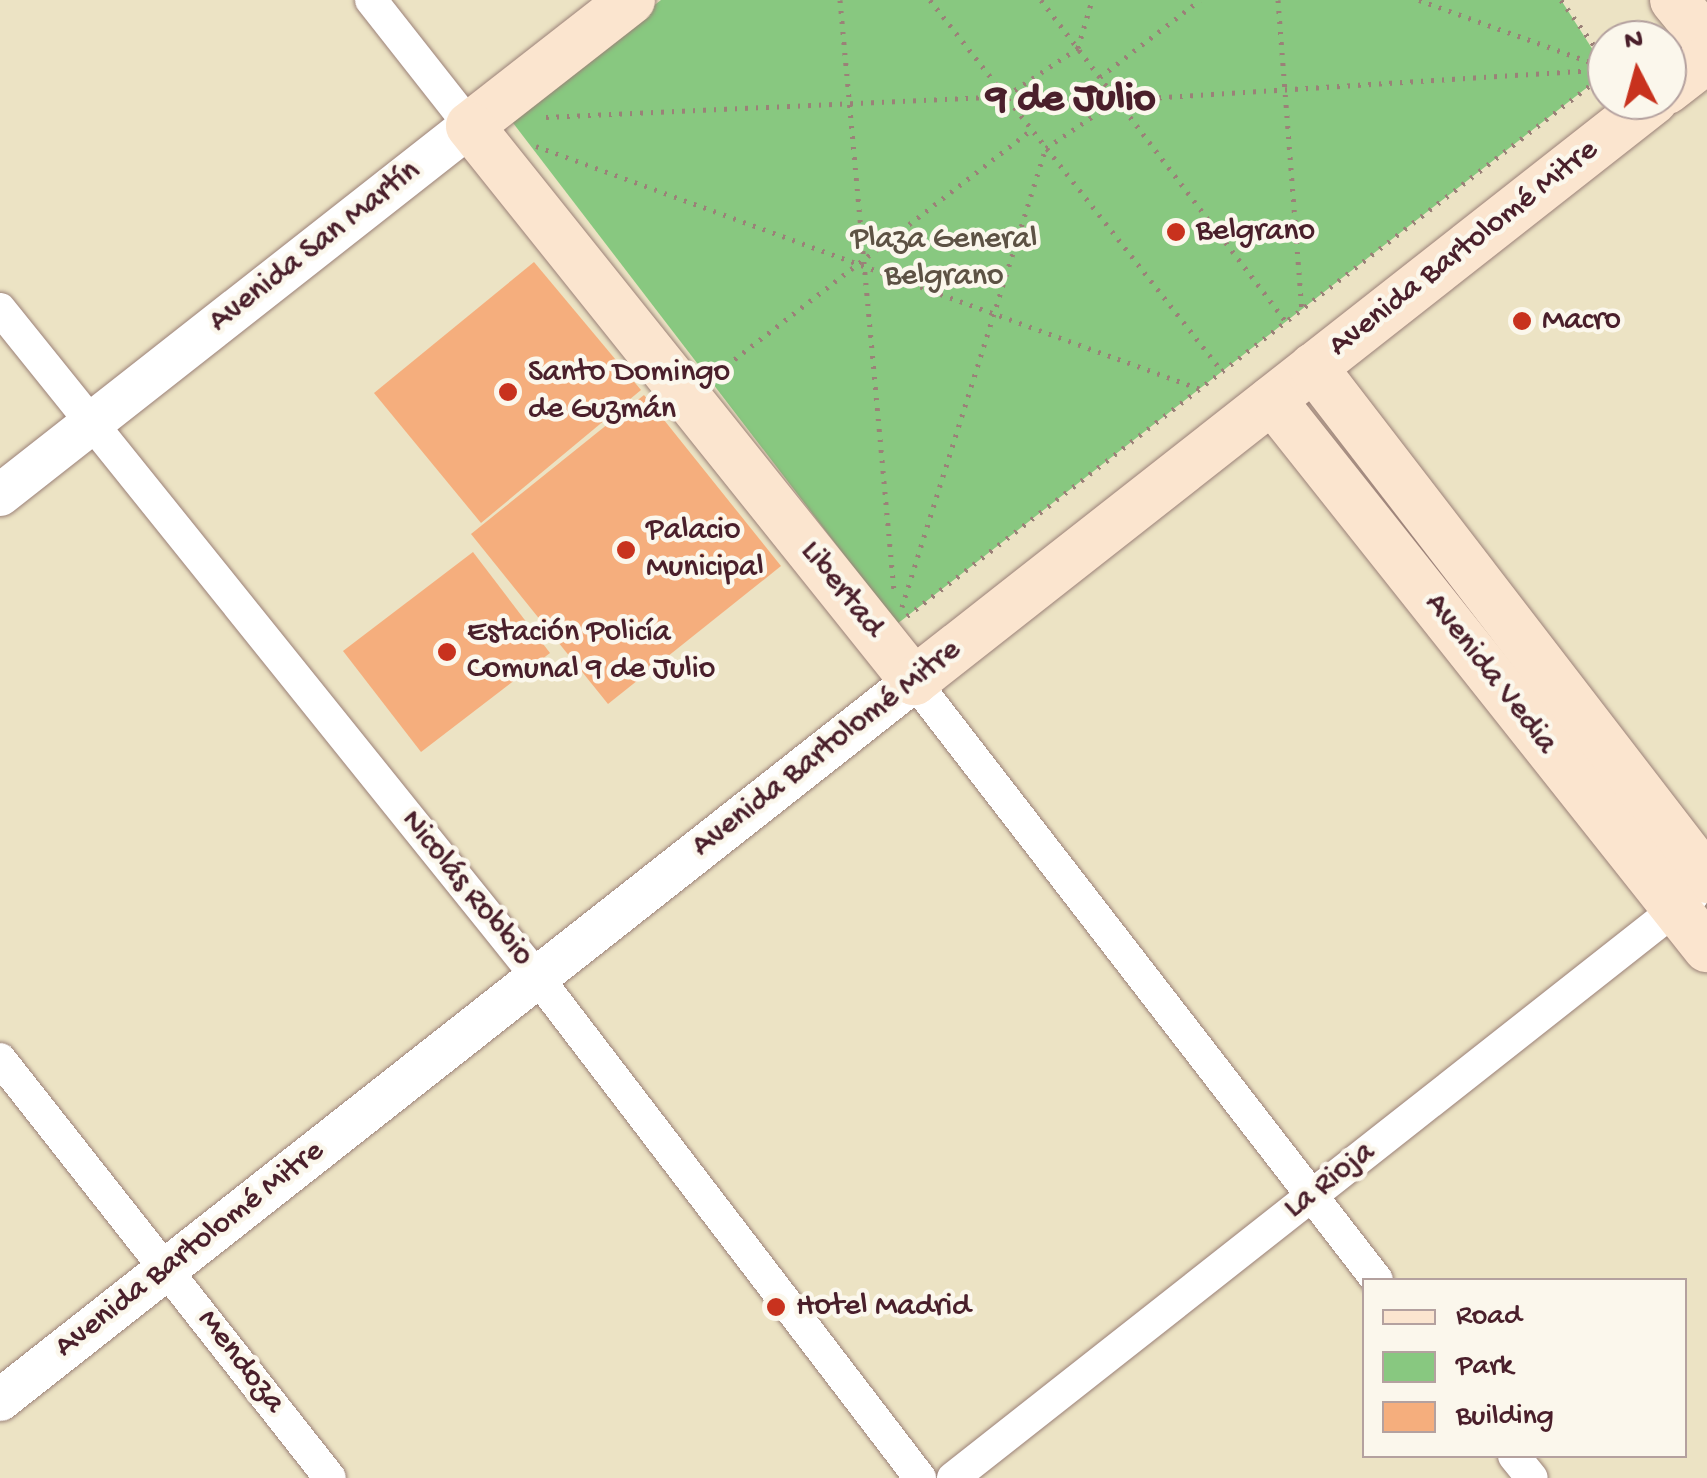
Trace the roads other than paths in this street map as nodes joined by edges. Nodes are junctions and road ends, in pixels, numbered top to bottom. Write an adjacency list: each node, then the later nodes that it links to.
1 (372, 0): 8 (street, Libertad)
2 (630, 0): 8 (main road, Avenida San Martín)
3 (1674, 0): 4 (main road)
4 (1707, 40)
5 (1707, 58): 6 (main road)
6 (1687, 74)
7 (1629, 120): 10 (main road, Avenida Bartolomé Mitre)
8 (470, 126): 12 (street, Avenida San Martín); 14 (main road, Libertad)
9 (0, 309): 12 (street, Nicolás Robbio)
10 (1314, 367): 11 (main road, Avenida Bartolomé Mitre); 15 (main road, Avenida Vedia)
11 (1272, 400): 14 (main road, Avenida Bartolomé Mitre); 15 (main road, Avenida Vedia)
12 (91, 424): 13 (street, Avenida San Martín); 17 (street, Nicolás Robbio)
13 (0, 495)
14 (914, 681): 17 (street, Avenida Bartolomé Mitre); 19 (street, Libertad)
15 (1697, 891): 16 (main road, Avenida Vedia); 19 (street, La Rioja)
16 (1707, 948)
17 (537, 977): 20 (street, Avenida Bartolomé Mitre); 25 (street, Nicolás Robbio)
18 (0, 1059): 20 (street, Mendoza)
19 (1310, 1196): 21 (street, Libertad); 26 (street, La Rioja)
20 (168, 1268): 22 (street, Avenida Bartolomé Mitre); 24 (street, Mendoza)
21 (1375, 1278)
22 (0, 1400)
23 (1516, 1458): 27 (street)
24 (330, 1478)
25 (920, 1478)
26 (953, 1478)
27 (1532, 1478)

